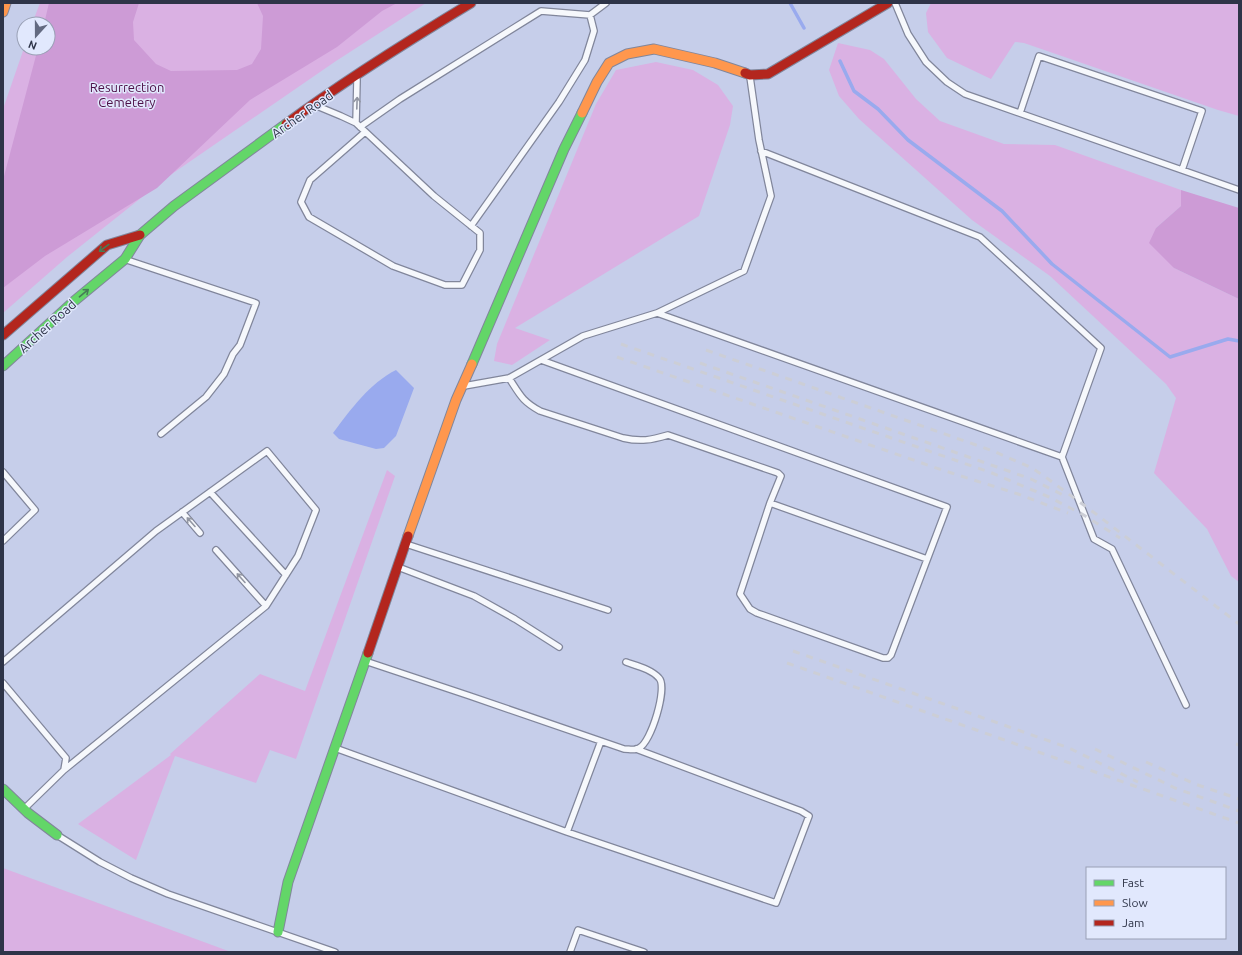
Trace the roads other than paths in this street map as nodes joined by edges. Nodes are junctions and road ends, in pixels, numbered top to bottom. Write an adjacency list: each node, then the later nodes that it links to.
1 (6, 3): 6 (street)
2 (471, 3): 9 (street, Archer Road)
3 (606, 3): 7 (lane)
4 (888, 3): 8 (street)
5 (895, 3): 11 (lane)
6 (3, 12)
7 (590, 15): 12 (lane); 17 (lane)
8 (750, 75): 14 (lane); 25 (street)
9 (357, 76): 10 (street, Archer Road); 12 (lane, one-way to 9)
10 (313, 105): 12 (lane); 18 (street, Archer Road)
11 (1020, 113): 15 (lane); 15 (lane)
12 (358, 125): 13 (lane)
13 (365, 132): 17 (lane); 17 (lane)
14 (761, 151): 20 (lane); 27 (lane)
15 (1182, 170): 16 (lane)
16 (1239, 190)
17 (471, 226)
18 (140, 235): 19 (street, Archer Road); 21 (street, Archer Road, one-way to 21)
19 (125, 259): 23 (street, Archer Road, one-way to 19); 26 (lane)
20 (657, 314): 22 (lane); 27 (lane)
21 (3, 335)
22 (541, 360): 24 (lane); 36 (lane)
23 (3, 366)
24 (509, 378): 25 (lane); 30 (lane)
25 (462, 387): 34 (street)
26 (161, 434)
27 (1062, 458): 46 (lane)
28 (3, 472): 33 (lane)
29 (210, 492): 31 (lane); 38 (lane); 38 (lane)
30 (770, 503): 36 (lane); 36 (lane)
31 (182, 512): 32 (lane, one-way to 31); 43 (lane)
32 (200, 533)
33 (3, 541)
34 (406, 544): 37 (street); 40 (lane)
35 (216, 550): 39 (lane, one-way to 35)
36 (927, 559)
37 (398, 567): 41 (lane); 42 (street)
38 (286, 575): 39 (lane)
39 (266, 606): 50 (lane)
40 (608, 610)
41 (559, 647)
42 (365, 661): 47 (lane); 48 (street)
43 (3, 662)
44 (626, 662): 49 (lane)
45 (3, 683): 50 (lane)
46 (1186, 705)
47 (600, 741): 49 (lane); 53 (lane)
48 (335, 748): 53 (lane); 55 (street)
49 (636, 749): 53 (lane)
50 (64, 770): 52 (lane)
51 (3, 789): 52 (street)
52 (23, 809): 54 (street)
53 (567, 832)
54 (57, 835): 55 (lane)
55 (278, 932): 56 (lane)
56 (335, 952)
57 (570, 952): 58 (lane)
58 (644, 952)

